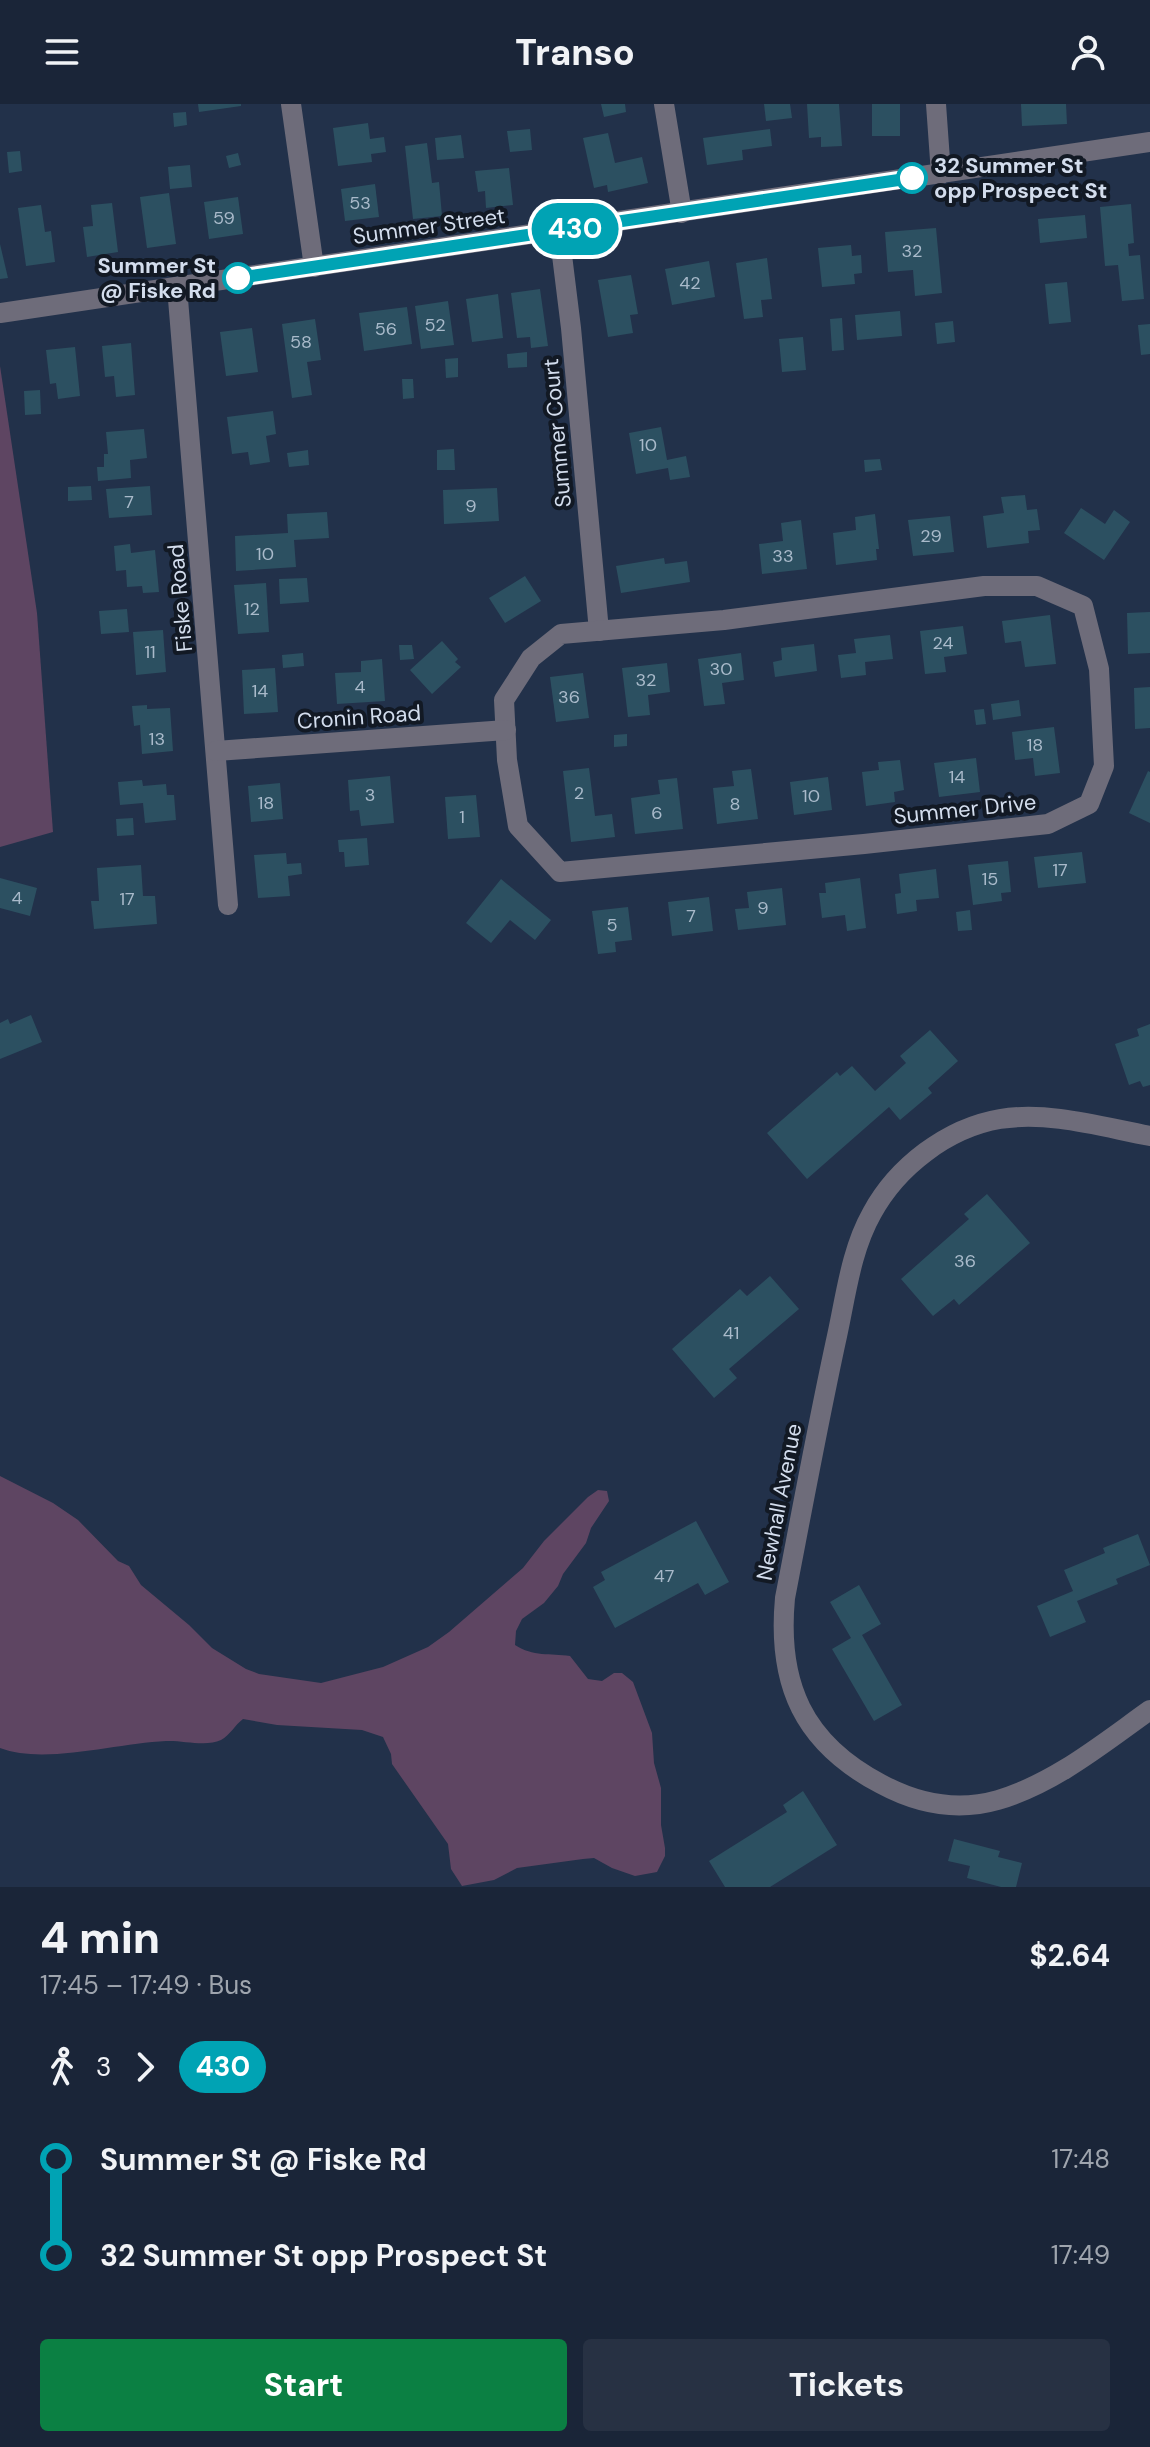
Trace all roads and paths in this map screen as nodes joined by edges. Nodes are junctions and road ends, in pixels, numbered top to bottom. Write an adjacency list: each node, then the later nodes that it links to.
1 (291, 104): 8 (street)
2 (664, 104): 6 (street)
3 (936, 104): 5 (street)
4 (1150, 142): 5 (street, Summer Street)
5 (941, 174): 6 (street, Summer Street)
6 (682, 213): 7 (street, Summer Street)
7 (559, 231): 8 (street, Summer Street); 11 (street, Summer Court)
8 (314, 267): 9 (street, Summer Street)
9 (177, 287): 10 (street, Summer Street); 13 (street, Fiske Road)
10 (0, 313)
11 (599, 631): 12 (street, Summer Drive); 12 (street, Summer Drive)
12 (506, 730): 13 (street, Cronin Road)
13 (216, 751): 14 (street, Fiske Road)
14 (228, 905)
15 (1150, 1136): 16 (street, Newhall Avenue)
16 (1150, 1710)

